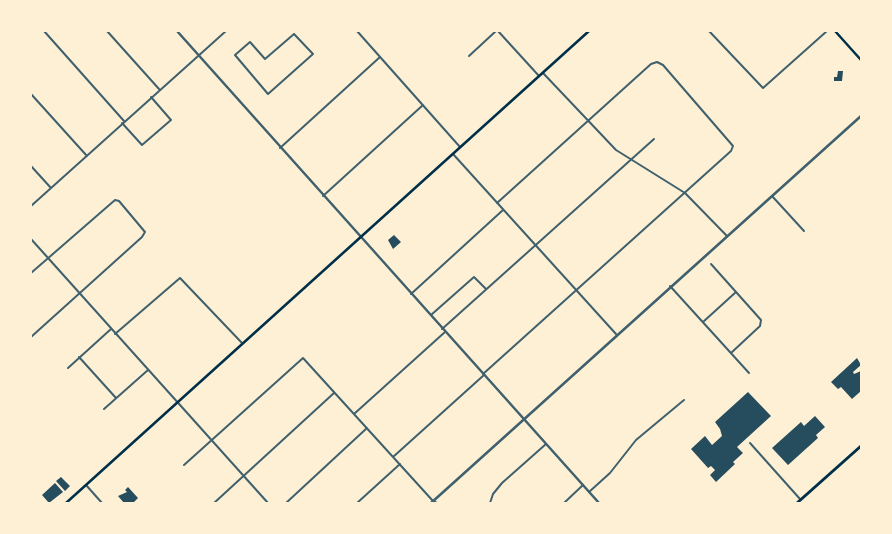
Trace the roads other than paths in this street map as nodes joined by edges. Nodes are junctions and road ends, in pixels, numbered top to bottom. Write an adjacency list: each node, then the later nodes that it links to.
1 (44, 31): 23 (street)
2 (107, 31): 17 (street)
3 (226, 31): 11 (street)
4 (357, 31): 13 (street)
5 (497, 31): 12 (street); 16 (street)
6 (589, 31): 15 (main road)
7 (709, 31): 8 (street)
8 (827, 31)
9 (835, 31): 14 (main road)
10 (178, 32): 11 (street)
11 (197, 56): 17 (street); 27 (street)
12 (469, 56)
13 (380, 57): 21 (street); 27 (street)
14 (861, 60)
15 (543, 73): 16 (main road); 24 (street)
16 (539, 76): 26 (main road)
17 (160, 89): 20 (street)
18 (31, 94): 29 (street)
19 (268, 94): 19 (street)
20 (151, 97): 23 (street); 23 (street)
21 (423, 105): 26 (street); 35 (street)
22 (861, 116): 34 (street)
23 (123, 122): 29 (street)
24 (587, 122): 30 (street); 33 (street); 36 (street)
25 (654, 139): 30 (street)
26 (460, 147): 28 (main road)
27 (280, 148): 35 (street)
28 (453, 154): 36 (street); 41 (main road)
29 (87, 156): 32 (street)
30 (630, 160): 33 (street); 43 (street)
31 (31, 166): 32 (street)
32 (51, 188): 37 (street)
33 (685, 193): 40 (street); 49 (street)
34 (772, 195): 39 (street); 40 (street)
35 (323, 196): 41 (street)
36 (497, 203): 38 (street)
37 (31, 206)
38 (503, 210): 43 (street); 52 (street)
39 (804, 231)
40 (727, 236): 47 (street)
41 (361, 237): 52 (street); 60 (main road)
42 (31, 240): 44 (street)
43 (535, 245): 48 (street); 49 (street)
44 (48, 258): 46 (street); 51 (street); 51 (street)
45 (710, 264): 50 (street)
46 (31, 272)
47 (670, 286): 54 (street); 58 (street)
48 (486, 289): 53 (street); 56 (street)
49 (575, 290): 58 (street); 66 (street)
50 (736, 292): 54 (street); 61 (street)
51 (79, 294): 55 (street); 59 (street)
52 (411, 294): 53 (street)
53 (431, 316): 56 (street)
54 (703, 322): 61 (street)
55 (111, 329): 57 (street); 62 (street)
56 (444, 330): 66 (street); 72 (street)
57 (115, 334): 60 (street); 64 (street)
58 (616, 334): 73 (street)
59 (31, 337)
60 (242, 343): 70 (main road)
61 (731, 352): 65 (street)
62 (80, 357): 63 (street); 68 (street)
63 (68, 368)
64 (148, 370): 68 (street); 70 (street)
65 (749, 373)
66 (483, 375): 73 (street); 79 (street)
67 (335, 393): 72 (street); 75 (street); 82 (street)
68 (116, 398): 71 (street)
69 (684, 400): 85 (street)
70 (177, 402): 75 (street); 83 (main road)
71 (104, 409)
72 (354, 414): 74 (street)
73 (523, 418): 77 (street); 87 (street)
74 (367, 428): 79 (street); 92 (street)
75 (211, 440): 81 (street); 82 (street)
76 (750, 443): 86 (street)
77 (546, 444): 84 (street); 95 (street)
78 (861, 446): 86 (main road)
79 (393, 457): 80 (street)
80 (400, 464): 87 (street); 93 (street)
81 (184, 465)
82 (244, 476): 90 (street); 91 (street)
83 (86, 485): 88 (main road); 89 (street)
84 (583, 485): 85 (street); 96 (street)
85 (589, 492): 97 (street)
86 (799, 501)
87 (432, 502): 94 (street)
88 (66, 503)
89 (102, 503)
90 (214, 503)
91 (268, 503)
92 (286, 503)
93 (357, 503)
94 (437, 503)
95 (490, 503)
96 (564, 503)
97 (599, 503)

